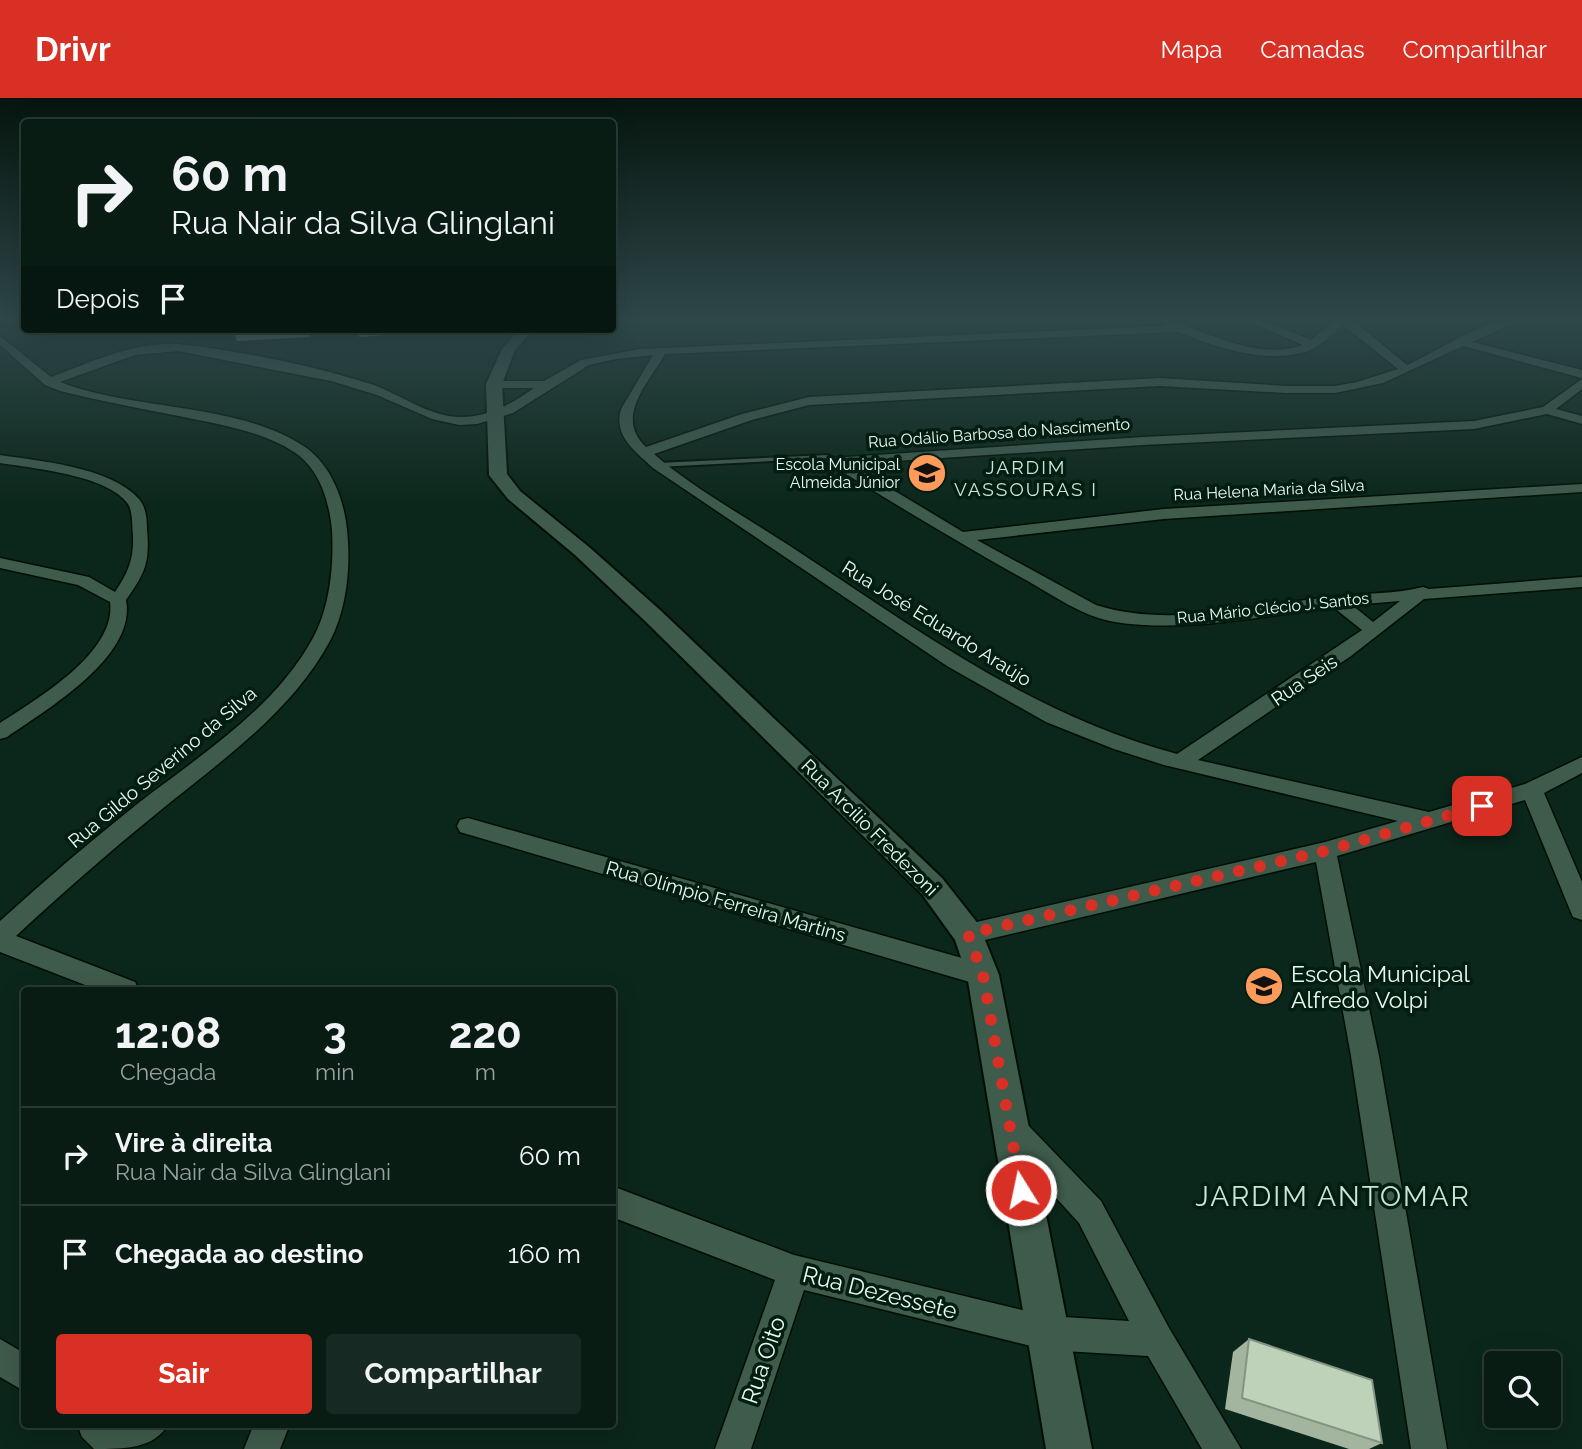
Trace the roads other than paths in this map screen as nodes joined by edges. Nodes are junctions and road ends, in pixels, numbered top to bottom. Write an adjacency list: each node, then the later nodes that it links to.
1 (346, 381): 11 (street)
2 (495, 381): 8 (street, Rua Arcílio Fredezoni)
3 (550, 381): 9 (street)
4 (644, 381): 13 (street, Rua José Eduardo Araújo)
5 (1372, 381): 13 (street)
6 (49, 382): 33 (street, Rua Gildo Severino da Silva)
7 (1582, 383): 10 (street, Rua Odálio Barbosa do Nascimento)
8 (494, 384): 9 (street); 11 (street, Rua Arcílio Fredezoni)
9 (544, 384): 11 (street)
10 (1547, 410): 12 (street); 15 (street, Rua Odálio Barbosa do Nascimento)
11 (496, 417): 32 (street, Rua Arcílio Fredezoni)
12 (1582, 420)
13 (651, 459): 15 (lane); 25 (street, Rua José Eduardo Araújo)
14 (0, 460): 21 (street)
15 (832, 460): 17 (street, Rua Mário Clécio J. Santos)
16 (1582, 488): 17 (street, Rua Helena Maria da Silva)
17 (960, 537): 22 (street, Rua Mário Clécio J. Santos)
18 (0, 563): 21 (street)
19 (1582, 582): 20 (street, Rua Mário Clécio J. Santos)
20 (1423, 592): 22 (street, Rua Mário Clécio J. Santos); 23 (street, Rua Seis)
21 (118, 600): 24 (street)
22 (1337, 601): 23 (street)
23 (1374, 631): 25 (street, Rua Seis)
24 (0, 732)
25 (1180, 762): 28 (street, Rua José Eduardo Araújo)
26 (1582, 764): 27 (street)
27 (1532, 790): 28 (street); 31 (street)
28 (1432, 821): 30 (street)
29 (468, 827): 34 (street, Rua Olímpio Ferreira Martins)
30 (1325, 851): 32 (street); 48 (street)
31 (1582, 910)
32 (968, 934): 34 (street, Rua Arcílio Fredezoni)
33 (0, 939): 35 (street)
34 (983, 975): 36 (street, Rua Arcílio Fredezoni)
35 (118, 987)
36 (1010, 1127): 39 (street, Rua Arcílio Fredezoni); 40 (street)
37 (616, 1204): 38 (street, Rua Dezessete)
38 (794, 1271): 39 (street, Rua Dezessete); 45 (street, Rua Oito)
39 (1046, 1333): 40 (street, Rua Dezessete); 46 (street, Rua Arcílio Fredezoni)
40 (1157, 1340): 47 (street)
41 (0, 1356): 42 (street)
42 (21, 1372)
43 (270, 1428): 44 (street)
44 (262, 1449)
45 (733, 1449)
46 (1069, 1449)
47 (1223, 1449)
48 (1429, 1449)

